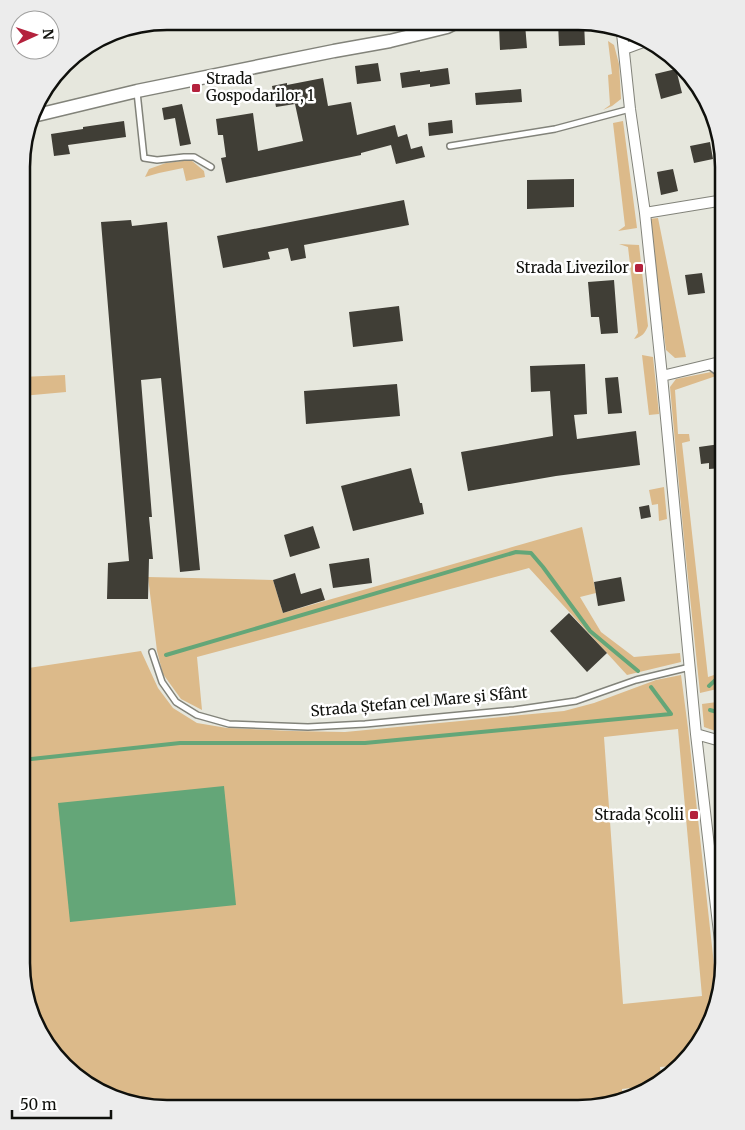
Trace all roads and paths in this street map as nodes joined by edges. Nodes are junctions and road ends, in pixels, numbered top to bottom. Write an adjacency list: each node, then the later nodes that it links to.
1 (435, 30): 5 (street)
2 (623, 38): 4 (street)
3 (638, 44): 4 (street)
4 (624, 49): 6 (street)
5 (137, 91): 7 (street); 9 (lane)
6 (630, 109): 8 (lane); 11 (street)
7 (40, 114)
8 (450, 146)
9 (211, 167)
10 (715, 201): 11 (street)
11 (645, 213): 15 (street)
12 (715, 363): 13 (street)
13 (708, 365): 14 (lane); 15 (street)
14 (715, 370)
15 (662, 376): 17 (street)
16 (152, 652): 17 (lane, Strada Ștefan cel Mare și Sfânt)
17 (690, 667): 18 (street)
18 (696, 734): 19 (street); 20 (street)
19 (715, 739)
20 (715, 897)

